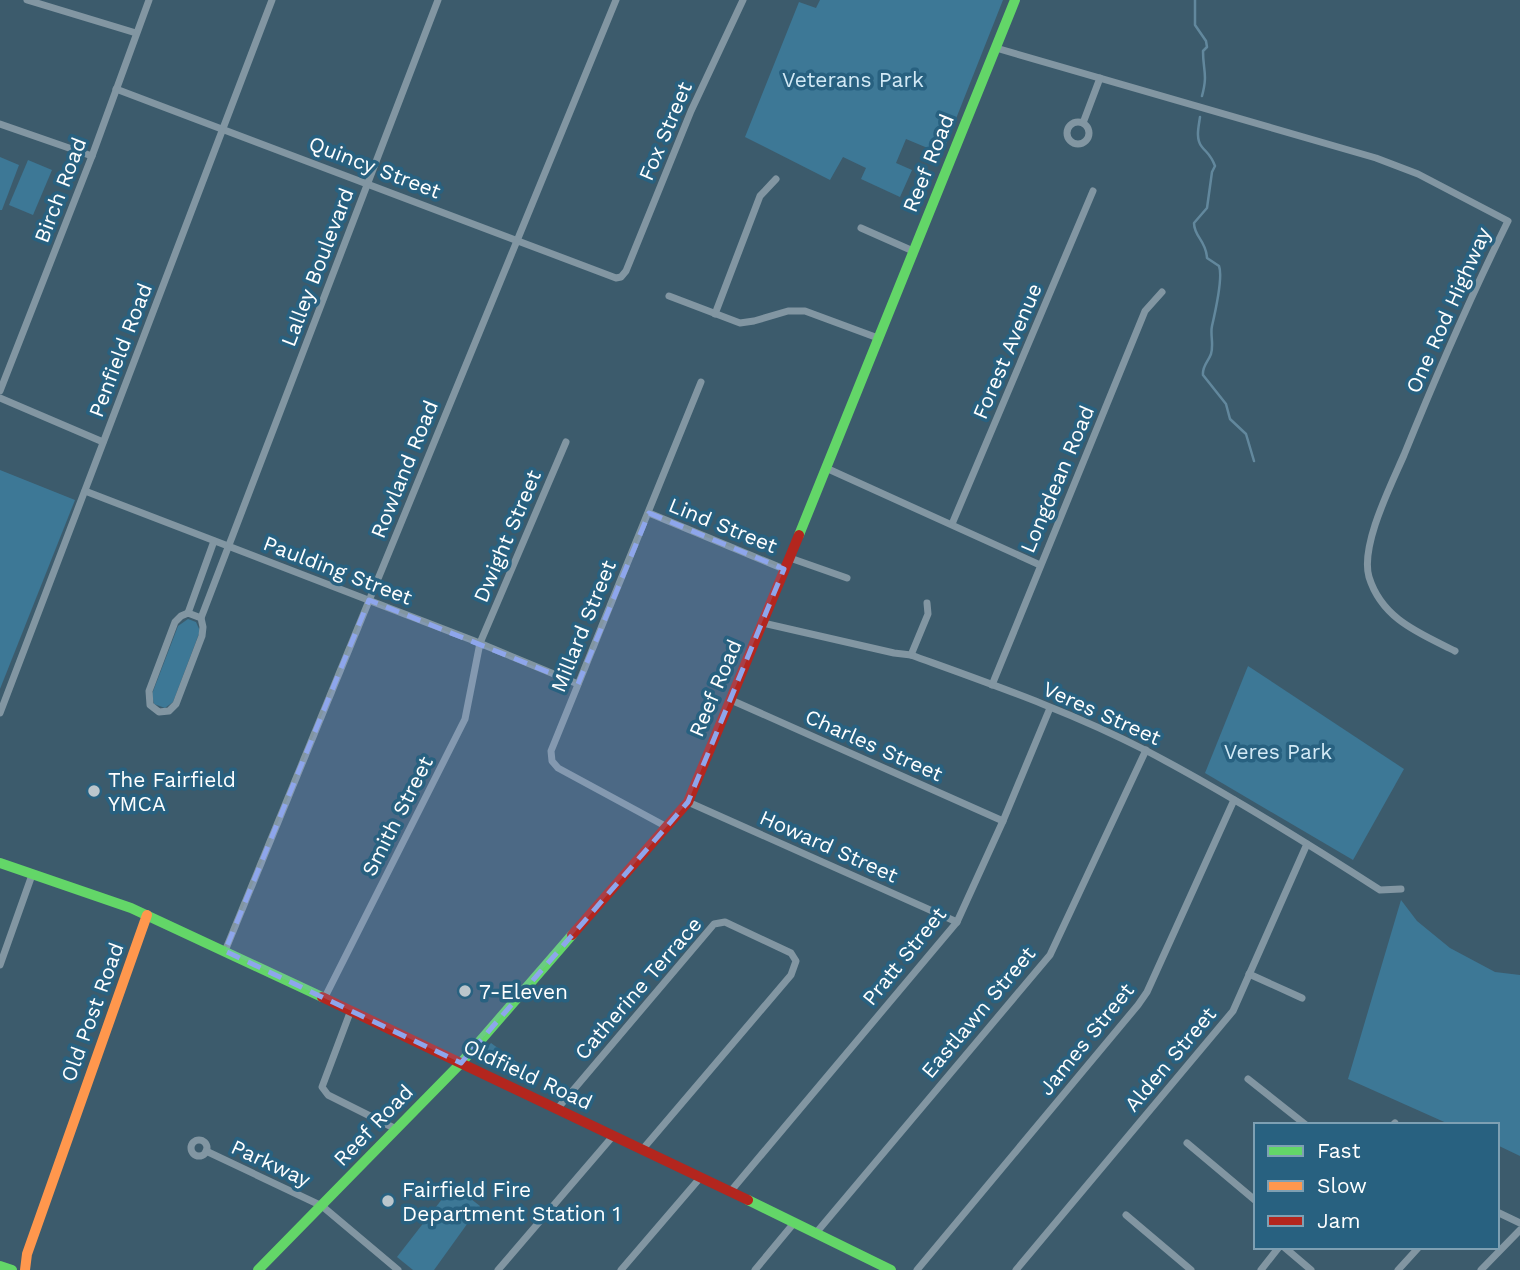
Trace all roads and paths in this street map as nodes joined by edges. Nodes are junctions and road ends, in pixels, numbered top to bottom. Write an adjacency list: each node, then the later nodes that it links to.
1 (27, 0): 8 (street)
2 (149, 0): 8 (street, Birch Road)
3 (272, 0): 14 (street, Penfield Road)
4 (438, 0): 17 (street, Lalley Boulevard)
5 (616, 0): 20 (street, Rowland Road)
6 (743, 0): 22 (street, Fox Street)
7 (1015, 0): 9 (street, Reef Road)
8 (136, 33): 11 (street, Birch Road)
9 (996, 48): 10 (street, One Rod Highway); 21 (street, Reef Road)
10 (1100, 78): 12 (street); 48 (street, One Rod Highway)
11 (116, 89): 14 (street, Quincy Street); 15 (street, Birch Road)
12 (1083, 123)
13 (0, 124): 15 (street)
14 (224, 129): 17 (street, Quincy Street); 30 (street, Penfield Road)
15 (92, 156): 28 (street, Birch Road)
16 (776, 179): 25 (street)
17 (368, 184): 20 (street, Quincy Street); 37 (street, Lalley Boulevard)
18 (1093, 191): 35 (street, Forest Avenue)
19 (861, 228): 21 (street)
20 (517, 240): 22 (street, Quincy Street); 42 (street, Rowland Road)
21 (913, 250): 26 (street, Reef Road)
22 (621, 277)
23 (1161, 292): 39 (street, Longdean Road)
24 (668, 296): 25 (street)
25 (715, 314): 26 (street)
26 (878, 338): 32 (street, Reef Road)
27 (701, 383): 34 (street, Millard Street)
28 (0, 391)
29 (0, 398): 30 (street)
30 (103, 442): 33 (street, Penfield Road)
31 (566, 442): 47 (street, Dwight Street)
32 (826, 468): 35 (street); 38 (street, Reef Road)
33 (85, 491): 36 (street, Paulding Street); 54 (street, Penfield Road)
34 (649, 513): 40 (street, Lind Street); 50 (street, Millard Street)
35 (952, 524): 39 (street)
36 (214, 541): 37 (street, Paulding Street); 44 (street)
37 (229, 547): 42 (street, Paulding Street); 45 (street, Lalley Boulevard)
38 (790, 558): 40 (street, Reef Road); 41 (street)
39 (1040, 565): 51 (street, Longdean Road)
40 (784, 569): 46 (street, Reef Road)
41 (847, 578)
42 (369, 600): 47 (street, Paulding Street); 66 (street, Rowland Road)
43 (927, 603): 49 (street)
44 (188, 613): 45 (street); 45 (street, Lalley Boulevard)
45 (201, 618)
46 (763, 623): 49 (street, Veres Street); 52 (street, Reef Road)
47 (480, 643): 50 (street, Paulding Street); 69 (street, Smith Street)
48 (1455, 651)
49 (911, 655): 51 (street, Veres Street)
50 (578, 684): 59 (street, Millard Street)
51 (992, 685): 53 (street, Veres Street)
52 (731, 701): 57 (street, Reef Road); 58 (street, Charles Street)
53 (1050, 708): 55 (street, Veres Street); 58 (street, Pratt Street)
54 (0, 713)
55 (1146, 750): 56 (street, Veres Street); 90 (street, Eastlawn Street)
56 (1234, 800): 60 (street, Veres Street); 103 (street, James Street)
57 (688, 802): 59 (street, Reef Road); 65 (street, Howard Street)
58 (1003, 821): 65 (street, Pratt Street)
59 (667, 827): 72 (street, Reef Road)
60 (1307, 844): 63 (street, Veres Street); 68 (street, Alden Street)
61 (0, 863): 62 (street)
62 (32, 875): 64 (street); 67 (street)
63 (1401, 889)
64 (147, 915): 66 (street, Oldfield Road); 96 (street, Old Post Road)
65 (957, 922): 82 (street, Pratt Street)
66 (225, 951): 69 (street, Oldfield Road)
67 (0, 965)
68 (1250, 974): 70 (street); 104 (street, Alden Street)
69 (325, 997): 71 (street, Oldfield Road)
70 (1302, 998)
71 (351, 1010): 72 (street, Oldfield Road); 76 (street)
72 (461, 1063): 74 (street, Oldfield Road); 76 (street, Reef Road)
73 (1248, 1079): 75 (street)
74 (558, 1108): 77 (street, Oldfield Road); 79 (street, Catherine Terrace)
75 (1303, 1123)
76 (396, 1129): 84 (street, Reef Road)
77 (613, 1136): 79 (street, Oldfield Road); 99 (street)
78 (1187, 1143): 83 (street)
79 (642, 1150): 81 (street, Oldfield Road)
80 (206, 1152): 84 (street, Parkway)
81 (700, 1178): 82 (street, Oldfield Road); 100 (street)
82 (730, 1192): 87 (street, Oldfield Road)
83 (1254, 1199)
84 (322, 1206): 97 (street, Reef Road); 98 (street, Parkway)
85 (1499, 1213): 88 (street)
86 (1126, 1215): 105 (street)
87 (794, 1223): 90 (street, Oldfield Road); 101 (street)
88 (1520, 1223)
89 (1520, 1230): 109 (street)
90 (816, 1233): 102 (street, Oldfield Road)
91 (1279, 1249): 106 (street)
92 (1284, 1249): 107 (street)
93 (1417, 1249): 108 (street)
94 (0, 1266): 95 (street)
95 (12, 1270)
96 (25, 1270)
97 (258, 1270)
98 (398, 1270)
99 (498, 1270)
100 (621, 1270)
101 (755, 1270)
102 (891, 1270)
103 (917, 1270)
104 (1016, 1270)
105 (1191, 1270)
106 (1261, 1270)
107 (1311, 1270)
108 (1398, 1270)
109 (1481, 1270)

